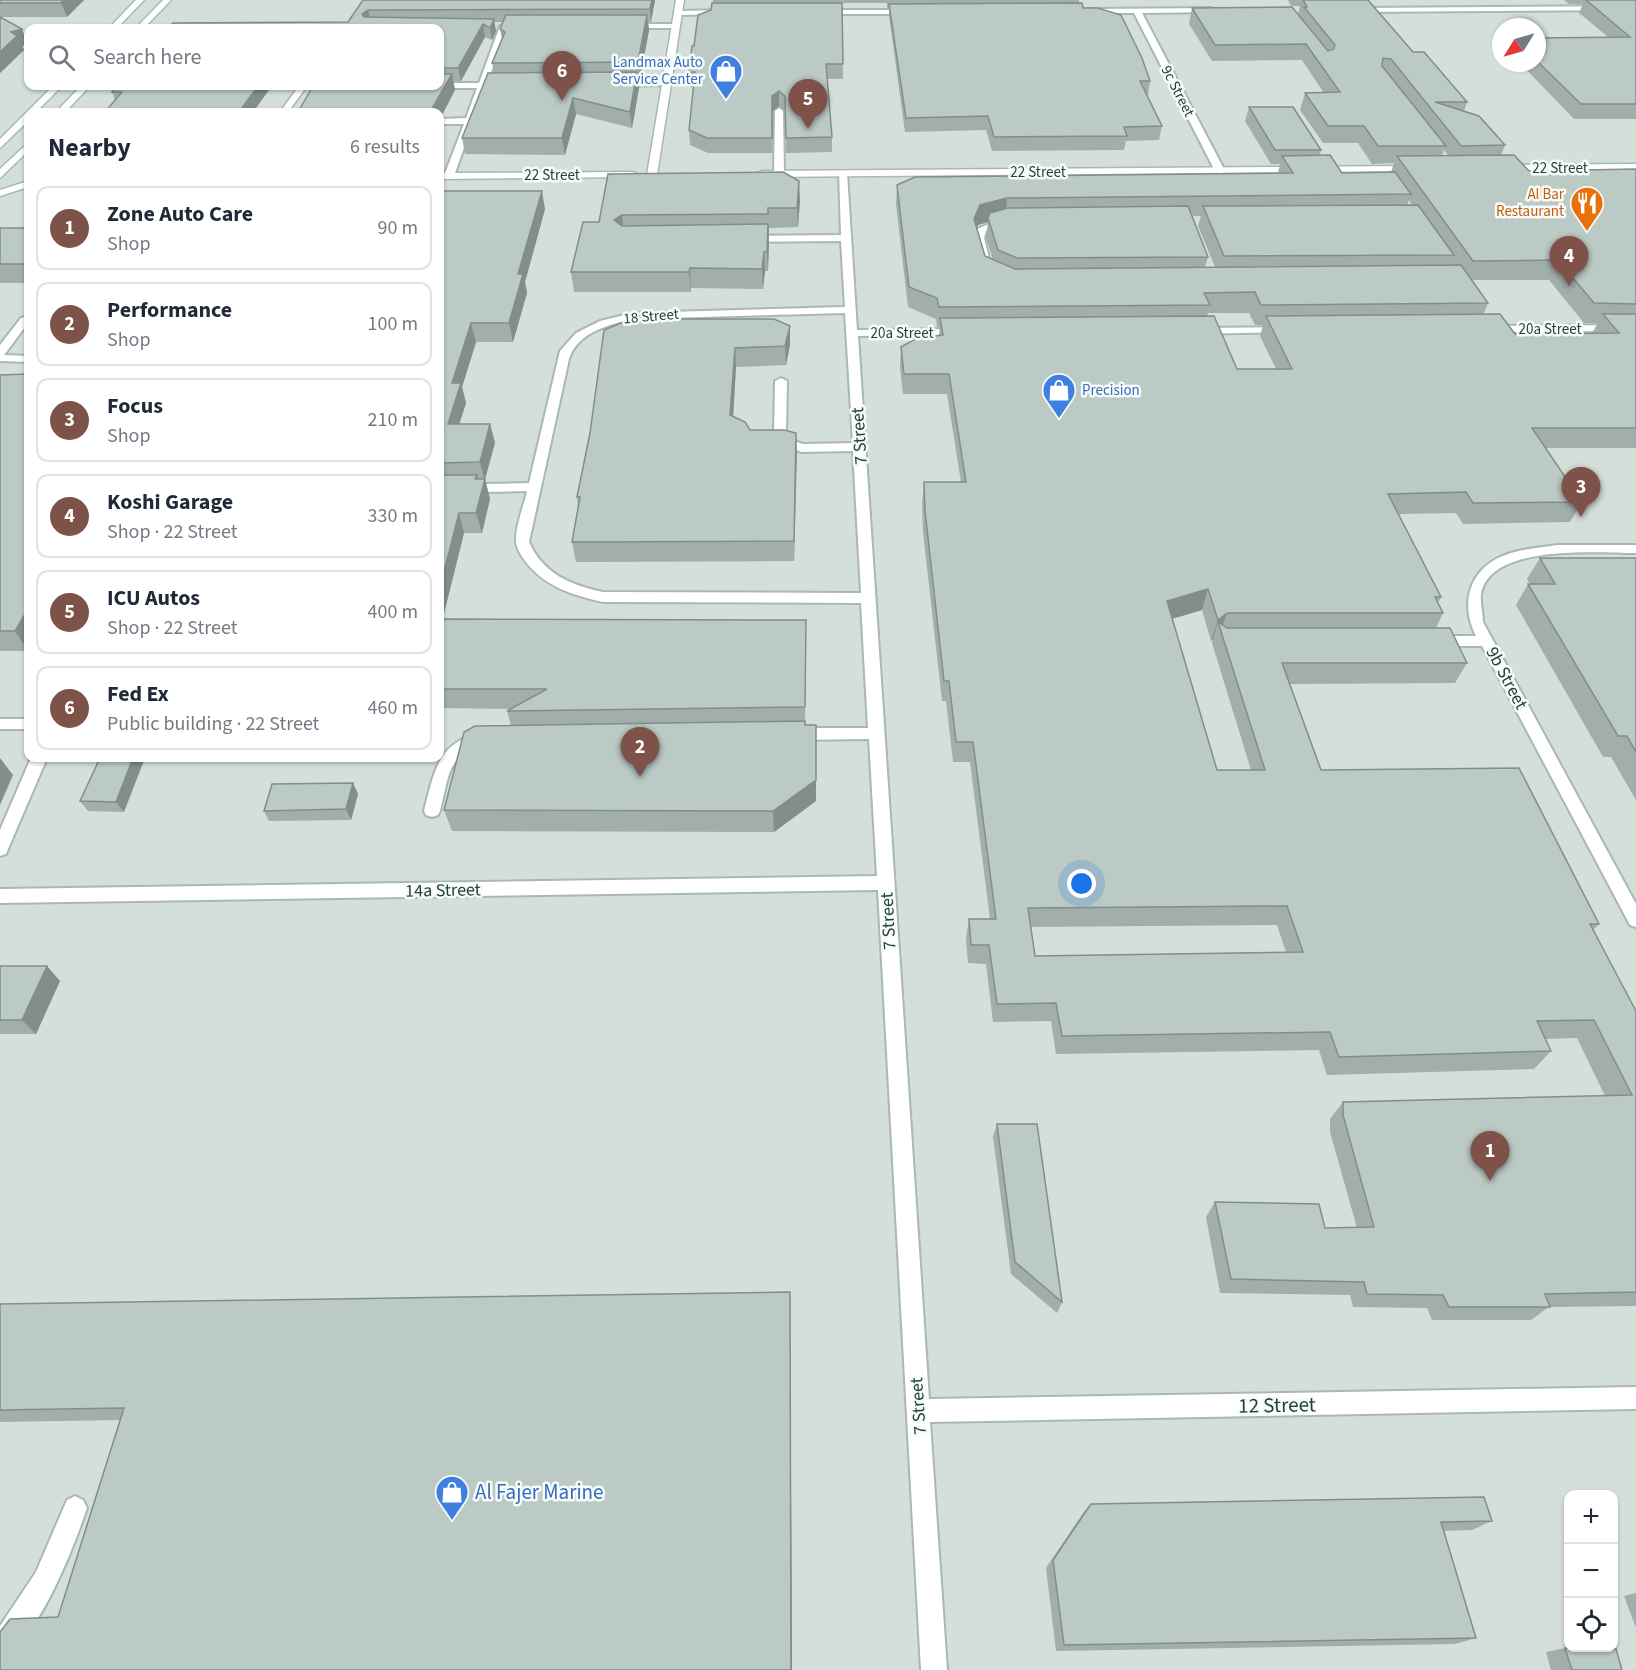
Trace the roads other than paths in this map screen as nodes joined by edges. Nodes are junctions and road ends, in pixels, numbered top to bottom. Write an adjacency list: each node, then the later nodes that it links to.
1 (140, 0): 15 (street)
2 (167, 0): 16 (street)
3 (680, 0): 14 (street)
4 (1528, 0): 6 (lane)
5 (1636, 8): 6 (lane)
6 (1538, 9): 8 (lane)
7 (1216, 10): 10 (lane)
8 (1341, 10)
9 (1081, 11): 10 (lane)
10 (1137, 11): 42 (lane, 9c Street)
11 (736, 12): 14 (lane)
12 (817, 12): 13 (lane)
13 (922, 12)
14 (678, 13): 21 (street)
15 (117, 24)
16 (144, 24)
17 (493, 26): 18 (lane)
18 (504, 26): 19 (lane); 24 (lane)
19 (515, 26)
20 (617, 26): 21 (lane)
21 (676, 26): 22 (street)
22 (667, 83): 23 (lane); 47 (street)
23 (609, 84)
24 (482, 85): 25 (lane); 26 (lane); 36 (lane)
25 (517, 85)
26 (444, 86)
27 (54, 90): 30 (street)
28 (82, 90): 31 (street)
29 (300, 90): 32 (street)
30 (36, 108)
31 (64, 108)
32 (287, 108)
33 (779, 111): 43 (lane)
34 (24, 120): 37 (street)
35 (444, 121): 36 (lane)
36 (469, 121): 49 (lane)
37 (0, 145)
38 (24, 150): 46 (street)
39 (1636, 167): 40 (street, 22 Street)
40 (1486, 168)
41 (1428, 169): 42 (street, 22 Street)
42 (1220, 171): 44 (street, 22 Street)
43 (778, 173): 44 (street, 22 Street); 45 (street, 22 Street)
44 (842, 173): 53 (lane, 7 Street)
45 (756, 174)
46 (0, 175)
47 (652, 175): 48 (street, 22 Street); 49 (street, 22 Street)
48 (664, 175)
49 (444, 176)
50 (24, 185): 51 (street)
51 (0, 193)
52 (1016, 222): 55 (lane)
53 (846, 238): 54 (lane); 56 (lane, 7 Street)
54 (739, 239)
55 (986, 269)
56 (851, 310): 63 (lane, 7 Street); 69 (lane, 18 Street)
57 (24, 321): 64 (lane)
58 (1485, 326): 59 (lane, 20a Street)
59 (1636, 328)
60 (1302, 330): 61 (lane)
61 (1183, 331)
62 (970, 332): 63 (lane, 20a Street)
63 (852, 333): 68 (lane, 7 Street)
64 (0, 352)
65 (0, 358): 66 (lane)
66 (24, 359)
67 (781, 381): 68 (lane)
68 (859, 447): 72 (lane, 7 Street)
69 (534, 487): 70 (lane); 72 (lane, 18 Street)
70 (444, 489)
71 (1636, 549): 74 (lane, 9b Street)
72 (869, 598): 77 (lane, 7 Street)
73 (1422, 641): 74 (lane)
74 (1487, 641): 85 (lane, 9b Street)
75 (0, 724): 76 (lane)
76 (24, 724)
77 (877, 733): 78 (lane); 83 (lane, 7 Street)
78 (783, 734)
79 (501, 738): 81 (lane)
80 (37, 762): 82 (lane)
81 (432, 811)
82 (0, 849)
83 (886, 883): 84 (lane, 14a Street); 87 (lane, 7 Street)
84 (0, 896)
85 (1636, 920)
86 (1636, 1398): 87 (lane, 12 Street)
87 (918, 1411): 90 (lane, 7 Street)
88 (75, 1508): 89 (lane)
89 (0, 1645)
90 (934, 1670)

